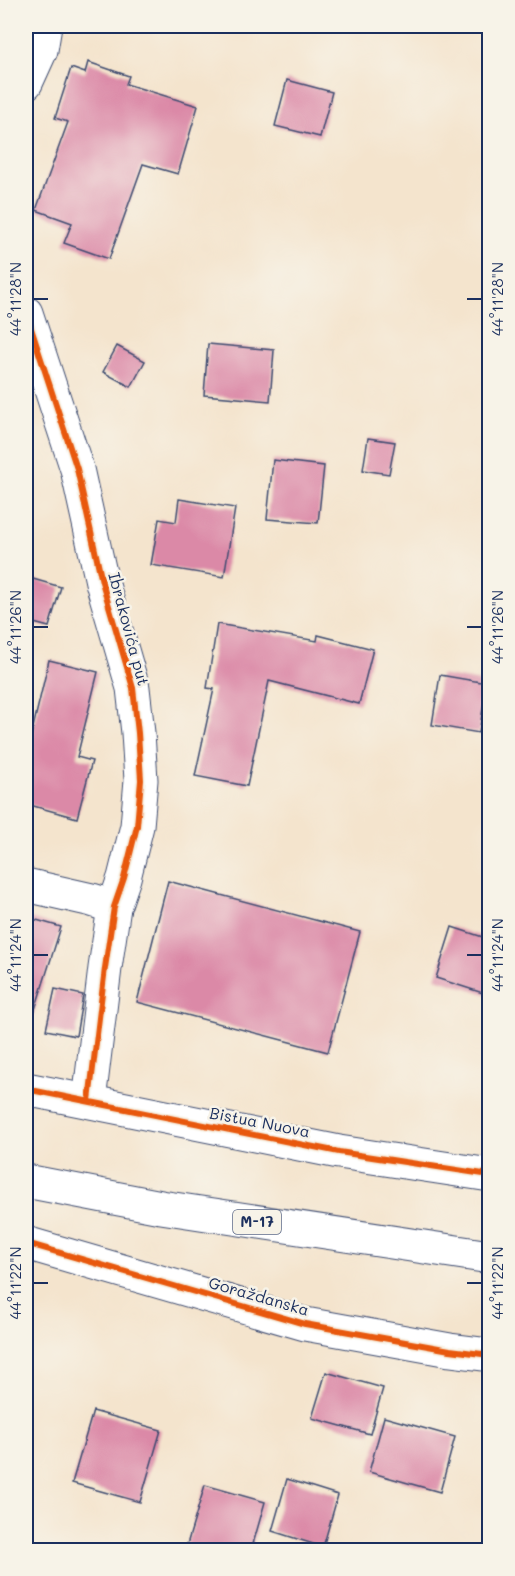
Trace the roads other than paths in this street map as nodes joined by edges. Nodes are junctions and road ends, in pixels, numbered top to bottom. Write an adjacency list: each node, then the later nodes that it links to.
1 (45, 26): 2 (main road)
2 (26, 83)
3 (26, 313): 5 (main road, Ibrakovića put)
4 (26, 885): 5 (main road)
5 (114, 907): 7 (main road, Ibrakovića put)
6 (26, 1089): 7 (main road, Bistua Nuova)
7 (88, 1101): 8 (main road, Bistua Nuova)
8 (489, 1174)
9 (26, 1180): 11 (main road, M-17)
10 (26, 1243): 12 (main road, Goraždanska)
11 (489, 1257)
12 (489, 1355)

